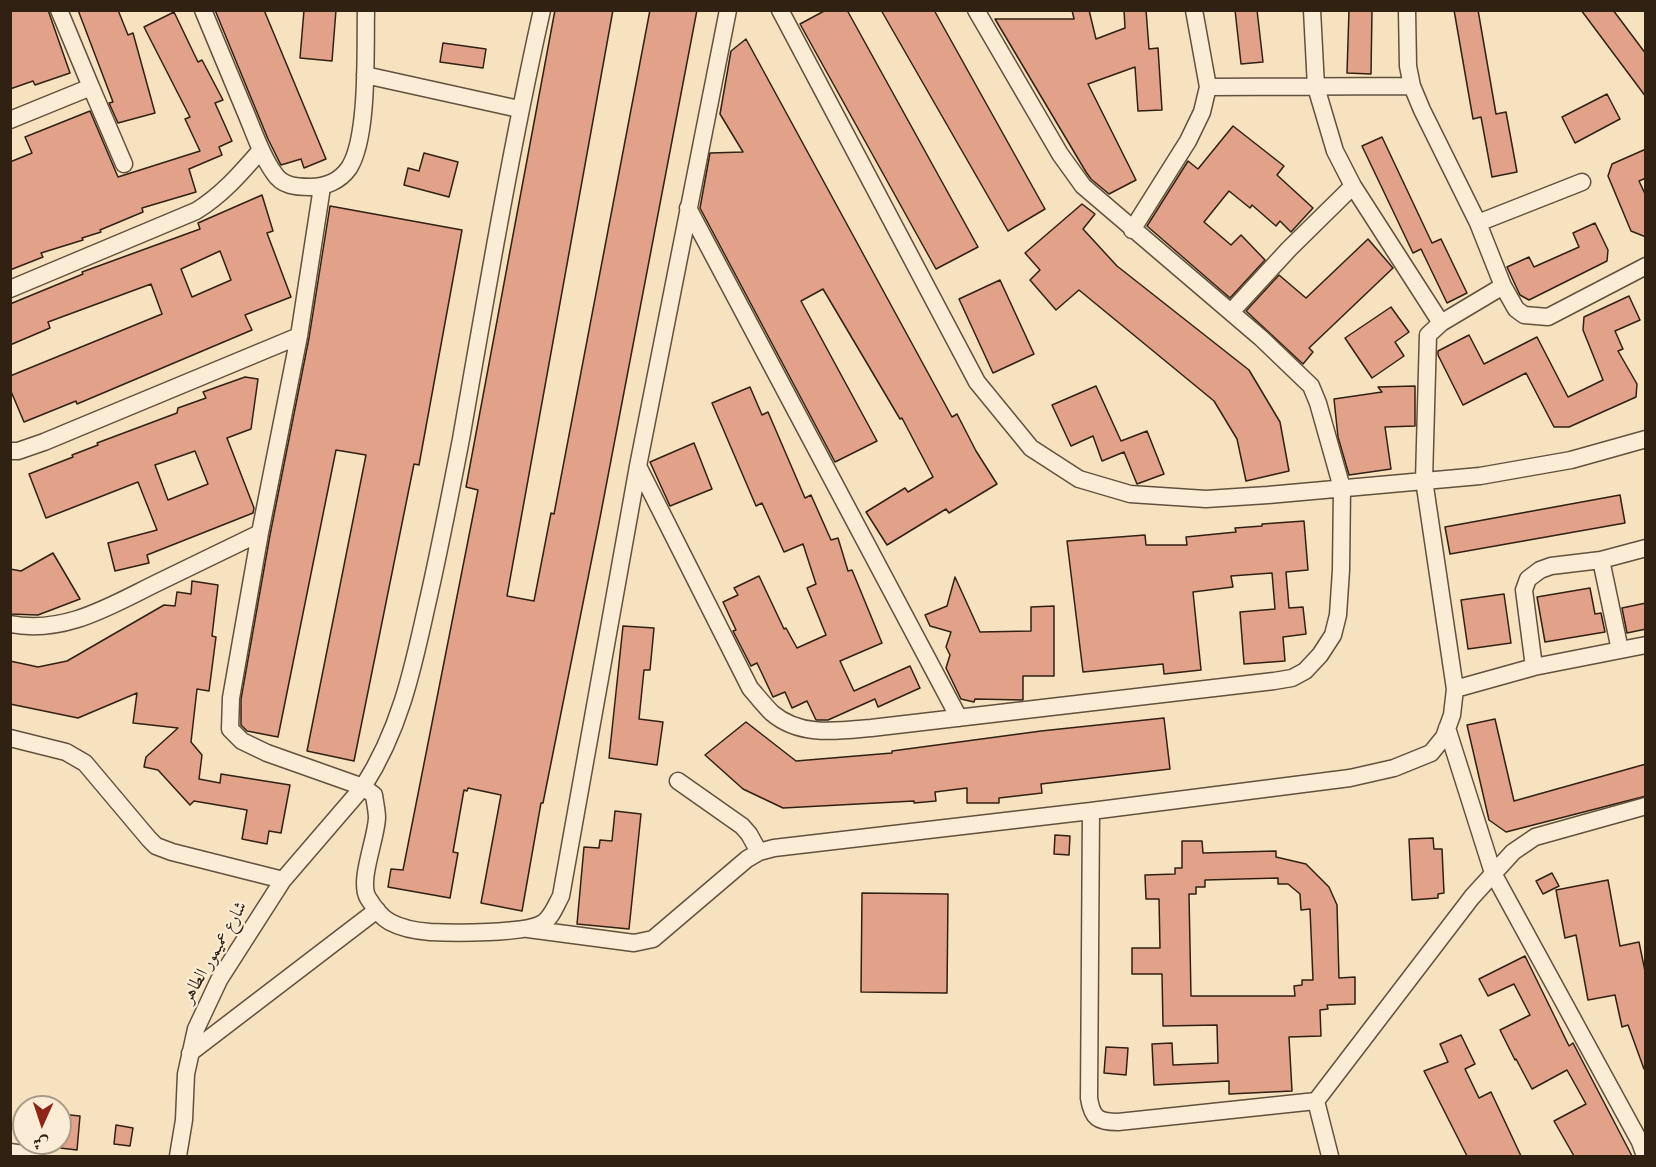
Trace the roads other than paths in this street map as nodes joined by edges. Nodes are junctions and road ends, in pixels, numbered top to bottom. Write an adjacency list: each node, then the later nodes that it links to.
1 (59, 10): 13 (street)
2 (203, 10): 18 (street)
3 (366, 10): 11 (street)
4 (542, 10): 16 (street, شارع عميمور الطاهر)
5 (728, 10): 23 (street)
6 (780, 10): 36 (street)
7 (976, 10): 25 (street)
8 (1194, 10): 14 (street)
9 (1312, 10): 15 (street)
10 (1407, 10): 12 (street)
11 (365, 75): 16 (street); 22 (street)
12 (1412, 86): 15 (street); 24 (street)
13 (91, 87): 17 (street); 19 (street)
14 (1208, 87): 15 (street); 25 (street)
15 (1316, 87): 21 (street)
16 (519, 109): 49 (street, شارع عميمور الطاهر)
17 (10, 120)
18 (261, 150): 22 (street); 28 (street)
19 (124, 164)
20 (1582, 182): 24 (street)
21 (1353, 186): 29 (street); 30 (street)
22 (322, 187): 31 (street)
23 (688, 208): 34 (street); 45 (street)
24 (1478, 223): 27 (street)
25 (1132, 230): 29 (street)
26 (1646, 266): 27 (street)
27 (1503, 286): 30 (street)
28 (10, 289)
29 (1231, 312): 36 (street)
30 (1441, 323): 35 (street)
31 (299, 336): 33 (street); 37 (street)
32 (1646, 439): 35 (street)
33 (10, 451)
34 (638, 466): 45 (street); 56 (street)
35 (1424, 480): 36 (street); 44 (street)
36 (1342, 488): 45 (street)
37 (260, 533): 40 (street); 49 (street)
38 (1646, 548): 39 (street)
39 (1601, 560): 42 (street); 43 (street)
40 (10, 624)
41 (1646, 645): 42 (street)
42 (1620, 650): 43 (street)
43 (1534, 667): 44 (street)
44 (1455, 688): 46 (street)
45 (958, 718)
46 (1447, 728): 51 (street); 53 (street)
47 (10, 738): 54 (street)
48 (678, 781): 52 (street)
49 (363, 788): 54 (street, شارع عميمور الطاهر); 55 (street)
50 (1646, 806): 53 (street)
51 (1091, 812): 52 (street); 58 (street)
52 (759, 852): 56 (street)
53 (1493, 873): 58 (street); 63 (street)
54 (283, 880): 57 (street, شارع عميمور الطاهر)
55 (377, 910): 56 (street); 57 (street)
56 (524, 929)
57 (190, 1053): 61 (street, شارع عميمور الطاهر)
58 (1316, 1101): 62 (street)
59 (10, 1152): 60 (street)
60 (36, 1156)
61 (178, 1156)
62 (1330, 1156)
63 (1645, 1156)

